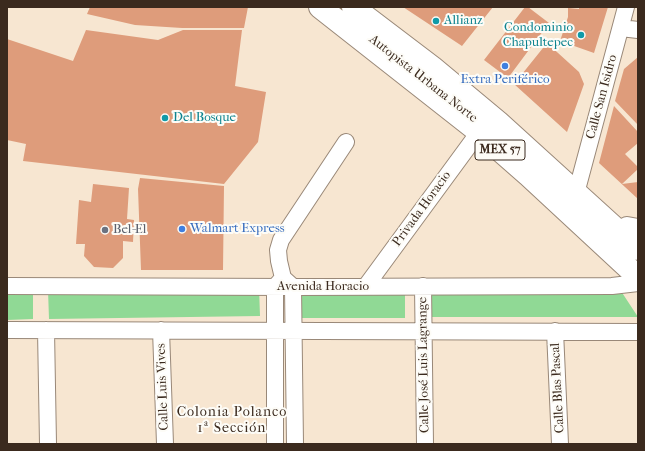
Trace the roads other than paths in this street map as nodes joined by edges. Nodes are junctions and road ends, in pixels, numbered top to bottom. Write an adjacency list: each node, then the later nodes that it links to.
1 (320, 7): 8 (highway, MEX 57)
2 (330, 7): 13 (highway, Autopista Urbana Norte)
3 (353, 7): 12 (highway, Autopista Urbana Norte)
4 (361, 7): 10 (highway, MEX 57)
5 (626, 7): 6 (street, Calle San Isidro)
6 (621, 28): 7 (street); 10 (street, Calle San Isidro)
7 (638, 30)
8 (479, 132): 14 (highway, MEX 57); 18 (street, Privada Horacio)
9 (346, 142): 16 (street)
10 (578, 186): 11 (highway, MEX 57)
11 (631, 231)
12 (638, 249)
13 (638, 267)
14 (638, 277)
15 (638, 283): 19 (street, Avenida Horacio)
16 (284, 284): 17 (street, Avenida Horacio); 18 (street, Avenida Horacio); 23 (street); 24 (street)
17 (7, 286)
18 (366, 286): 19 (street, Avenida Horacio)
19 (423, 286): 25 (street, Calle José Luis Lagrange)
20 (7, 330): 21 (street)
21 (46, 330): 22 (street); 28 (street)
22 (161, 330): 23 (street); 29 (street, Calle Luis Vives)
23 (274, 330): 24 (street); 30 (street)
24 (293, 330): 25 (street); 31 (street)
25 (424, 330): 26 (street); 32 (street, Calle José Luis Lagrange)
26 (555, 332): 27 (street); 33 (street, Calle Blas Pascal)
27 (638, 332)
28 (48, 444)
29 (165, 444)
30 (276, 444)
31 (295, 444)
32 (425, 444)
33 (560, 444)

